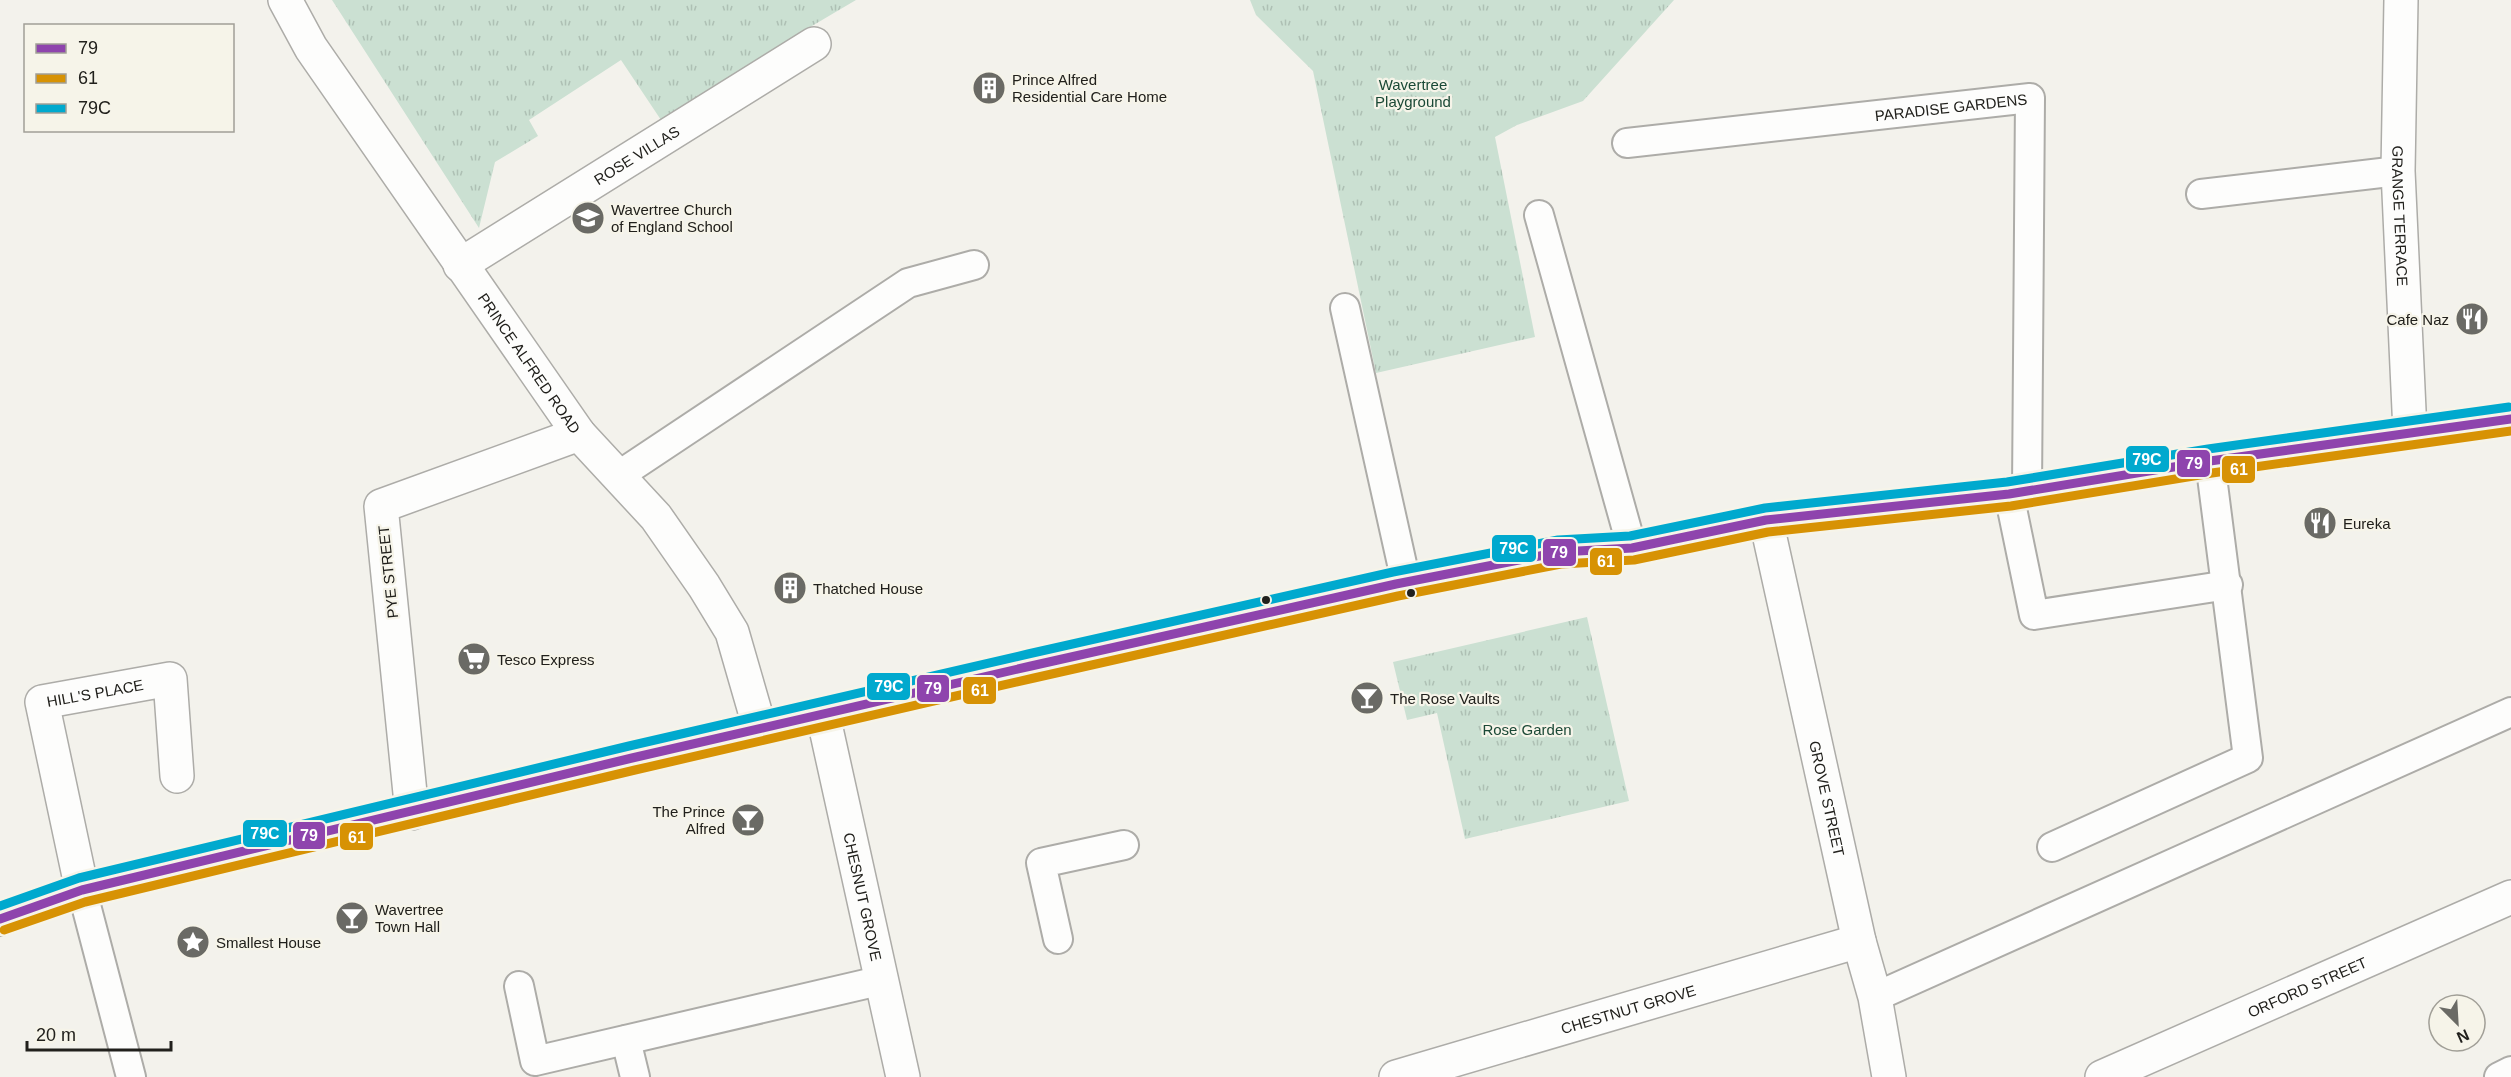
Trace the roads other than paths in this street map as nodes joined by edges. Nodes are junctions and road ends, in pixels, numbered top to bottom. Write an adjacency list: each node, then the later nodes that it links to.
1 (285, 0): 8 (street, PRINCE ALFRED ROAD)
2 (2401, 0): 5 (street, GRANGE TERRACE)
3 (814, 44): 8 (street, ROSE VILLAS)
4 (1627, 142): 16 (lane, PARADISE GARDENS)
5 (2398, 171): 6 (lane); 12 (street, GRANGE TERRACE)
6 (2200, 194)
7 (1539, 214): 18 (lane)
8 (460, 265): 13 (street, PRINCE ALFRED ROAD)
9 (974, 266): 15 (lane)
10 (1345, 308): 19 (lane)
11 (2511, 419): 12 (street)
12 (2410, 432): 14 (street)
13 (579, 434): 15 (street, PRINCE ALFRED ROAD); 25 (street, PYE STREET)
14 (2210, 461): 16 (street); 20 (lane)
15 (618, 476): 23 (street, PRINCE ALFRED ROAD)
16 (2018, 492): 17 (street); 20 (lane)
17 (1766, 520): 18 (street); 32 (street, GROVE STREET)
18 (1632, 548): 19 (street)
19 (1406, 582): 22 (street)
20 (2228, 585): 27 (lane)
21 (2511, 712): 35 (lane)
22 (824, 715): 23 (street); 33 (street, CHESNUT GROVE)
23 (760, 729): 25 (street)
24 (177, 776): 28 (street, HILL'S PLACE)
25 (412, 813): 28 (street)
26 (1124, 845): 31 (lane)
27 (2052, 847)
28 (82, 890): 30 (street); 38 (lane)
29 (2511, 897): 43 (street, ORFORD STREET)
30 (0, 919)
31 (1058, 939)
32 (1859, 940): 35 (street, GROVE STREET); 41 (street, CHESTNUT GROVE)
33 (883, 980): 36 (lane); 40 (street, CHESNUT GROVE)
34 (519, 986): 36 (lane)
35 (1875, 997): 42 (street, GROVE STREET)
36 (626, 1040): 39 (lane)
37 (2511, 1071): 44 (lane)
38 (131, 1077)
39 (635, 1077)
40 (903, 1077)
41 (1396, 1077)
42 (1889, 1077)
43 (2102, 1077)
44 (2499, 1077)

